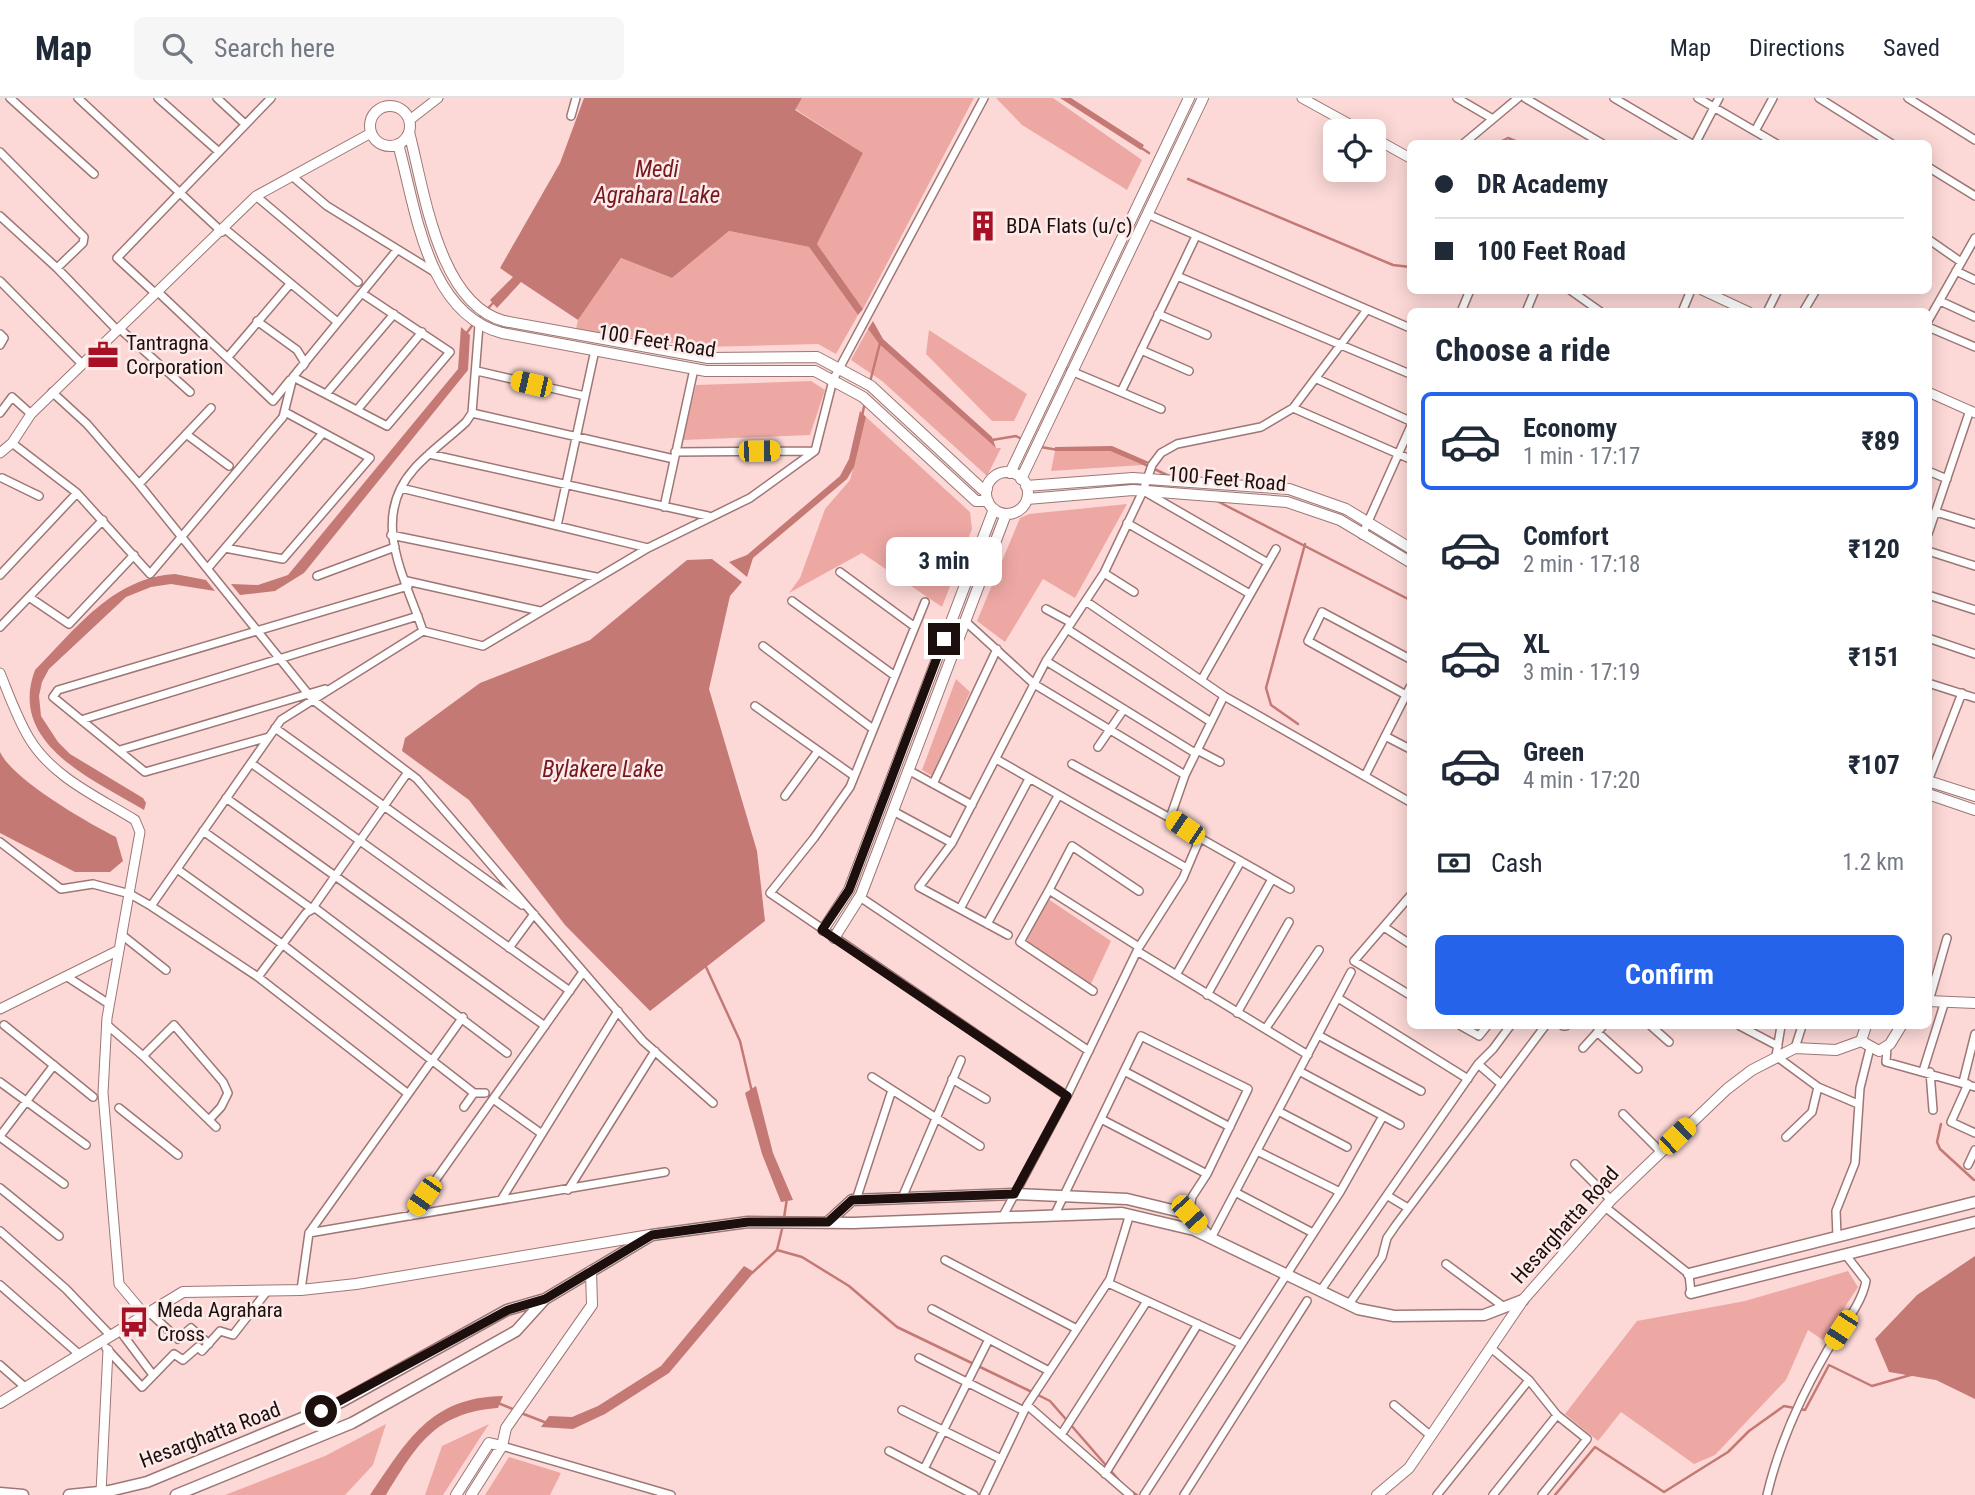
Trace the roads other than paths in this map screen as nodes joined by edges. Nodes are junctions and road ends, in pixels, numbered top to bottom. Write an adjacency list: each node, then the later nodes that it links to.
1 (10, 98): 45 (street)
2 (78, 98): 47 (street)
3 (158, 98): 42 (street)
4 (217, 98): 28 (street)
5 (271, 98): 28 (street)
6 (395, 98): 25 (main road)
7 (438, 98): 25 (street)
8 (576, 98): 24 (street)
9 (984, 98): 93 (street)
10 (1203, 98): 50 (main road)
11 (1302, 98): 26 (street)
12 (1457, 98): 27 (street)
13 (1518, 98): 27 (street)
14 (1525, 98): 33 (street)
15 (1614, 98): 34 (street)
16 (1698, 98): 23 (street)
17 (1719, 98): 23 (street)
18 (1773, 98): 29 (street)
19 (1819, 98): 37 (street)
20 (1908, 98): 38 (street)
21 (1184, 100): 129 (main road)
22 (383, 102): 25 (main road); 31 (main road)
23 (1714, 107): 29 (street); 35 (street)
24 (571, 116)
25 (411, 118): 30 (main road)
26 (1340, 119)
27 (1493, 119): 32 (street)
28 (246, 124): 42 (street)
29 (1755, 131): 36 (street)
30 (409, 132): 39 (main road); 93 (main road, 100 Feet Road)
31 (371, 133): 39 (main road); 46 (street)
32 (1468, 140)
33 (1596, 140)
34 (1687, 140)
35 (1696, 140)
36 (1770, 140)
37 (1886, 140)
38 (1975, 140)
39 (398, 144): 60 (main road, 100 Feet Road)
40 (1386, 145): 43 (street)
41 (0, 152): 58 (street)
42 (219, 152): 47 (street)
43 (1407, 156)
44 (1932, 169): 48 (street)
45 (94, 174)
46 (292, 176): 49 (street); 56 (street)
47 (180, 192): 52 (street); 66 (street)
48 (1975, 196)
49 (256, 197): 52 (street); 64 (street)
50 (1147, 214): 53 (street); 95 (main road)
51 (0, 216): 58 (street)
52 (224, 230): 65 (street); 66 (street)
53 (1196, 236): 61 (street); 71 (street)
54 (1975, 238): 57 (street)
55 (1932, 242): 57 (street)
56 (397, 250): 60 (street); 67 (street)
57 (1961, 262): 59 (street)
58 (57, 268): 81 (street)
59 (1956, 271): 62 (street); 69 (street)
60 (436, 273): 78 (main road, 100 Feet Road)
61 (1177, 276): 73 (street); 86 (street)
62 (1975, 280)
63 (0, 281): 91 (street)
64 (358, 282)
65 (290, 284): 76 (street); 77 (street)
66 (157, 293): 81 (street); 90 (street)
67 (363, 294): 72 (street); 98 (street)
68 (1576, 294): 70 (street)
69 (1940, 301): 74 (street); 75 (street)
70 (1595, 308)
71 (1367, 311): 79 (street); 86 (street)
72 (394, 314): 82 (street); 104 (street)
73 (1158, 314): 84 (street); 89 (street)
74 (1932, 314)
75 (1975, 317)
76 (335, 320)
77 (257, 321): 90 (street); 98 (street)
78 (479, 324): 88 (main road, 100 Feet Road); 94 (street)
79 (1407, 327)
80 (1932, 329): 87 (street)
81 (119, 330): 91 (street); 102 (street)
82 (422, 332): 110 (street); 110 (street)
83 (0, 334): 85 (street)
84 (1207, 335)
85 (0, 345)
86 (1342, 346): 97 (street); 99 (street)
87 (1975, 347)
88 (595, 350): 92 (main road, 100 Feet Road); 106 (street)
89 (1141, 350): 96 (street); 103 (street)
90 (228, 357): 98 (street)
91 (82, 364): 101 (street)
92 (694, 369): 100 (main road, 100 Feet Road); 126 (street)
93 (839, 369): 100 (street); 138 (main road, 100 Feet Road)
94 (477, 371): 106 (street); 114 (street)
95 (1071, 371): 103 (street); 134 (main road)
96 (1189, 371)
97 (1407, 373)
98 (293, 377): 104 (street); 112 (street)
99 (1317, 379): 109 (street); 116 (street)
100 (833, 380): 122 (street); 143 (main road, 100 Feet Road)
101 (52, 392): 115 (street); 135 (street)
102 (190, 392)
103 (1121, 392): 108 (street)
104 (326, 394): 110 (street)
105 (1932, 394): 113 (street)
106 (585, 396): 120 (street)
107 (211, 408): 118 (street)
108 (1161, 408)
109 (1293, 408): 125 (street); 132 (street)
110 (357, 410)
111 (0, 412): 115 (street)
112 (285, 412): 117 (street); 156 (street)
113 (1973, 412): 133 (street)
114 (472, 413): 120 (street); 124 (street)
115 (31, 414): 121 (street)
116 (1407, 420)
117 (323, 433): 159 (street); 159 (street)
118 (186, 434): 128 (street); 135 (street)
119 (1407, 435): 125 (street)
120 (577, 437): 126 (street); 136 (street)
121 (12, 443): 123 (street); 140 (street)
122 (815, 451): 126 (street); 147 (street)
123 (0, 453)
124 (429, 454): 136 (street); 137 (street)
125 (1399, 455): 127 (street); 150 (street)
126 (675, 456): 144 (street)
127 (1407, 458)
128 (229, 466)
129 (1010, 473): 134 (main road); 138 (main road)
130 (1932, 473): 133 (street)
131 (1, 479): 141 (street)
132 (1147, 479): 134 (main road, 100 Feet Road); 139 (street); 150 (main road, 100 Feet Road)
133 (1947, 479): 145 (street)
134 (1024, 483): 142 (main road)
135 (139, 484): 156 (street)
136 (566, 485): 144 (street); 153 (street)
137 (401, 488): 153 (street); 154 (street)
138 (987, 489): 143 (main road)
139 (1143, 491): 142 (main road, 100 Feet Road); 149 (street); 155 (main road, 100 Feet Road); 165 (street)
140 (77, 493): 148 (street); 170 (street)
141 (39, 496)
142 (1027, 499): 146 (main road)
143 (991, 505): 146 (main road); 268 (main road)
144 (664, 507): 147 (street)
145 (1936, 512): 151 (street); 152 (street)
146 (1006, 514): 185 (main road)
147 (709, 517): 160 (street)
148 (103, 520): 163 (street); 177 (street)
149 (1127, 523): 169 (street); 175 (street)
150 (1368, 523): 155 (street); 157 (main road, 100 Feet Road)
151 (1932, 523)
152 (1975, 524)
153 (557, 526): 160 (street)
154 (391, 535): 158 (street); 172 (street)
155 (1362, 535): 164 (main road, 100 Feet Road)
156 (182, 536): 163 (street); 167 (street)
157 (1407, 546)
158 (395, 547): 171 (street); 173 (street)
159 (225, 548): 167 (street)
160 (648, 548): 172 (street)
161 (1276, 549): 165 (street)
162 (1932, 552): 166 (street)
163 (134, 555): 177 (street)
164 (1407, 560)
165 (1268, 563): 175 (street)
166 (1975, 566)
167 (208, 568): 205 (street)
168 (840, 572): 188 (street)
169 (1104, 573): 174 (street); 180 (street)
170 (0, 575)
171 (317, 576)
172 (597, 578): 183 (street)
173 (407, 583): 183 (street); 184 (street); 209 (street)
174 (1134, 592)
175 (1250, 594): 198 (street)
176 (1932, 596): 182 (street)
177 (29, 597): 187 (street)
178 (792, 601): 197 (street)
179 (925, 602): 188 (street)
180 (1087, 602): 186 (street); 203 (street)
181 (1045, 609): 186 (street)
182 (1975, 610)
183 (540, 611): 189 (street)
184 (418, 616): 189 (street); 209 (street)
185 (965, 621): 192 (street); 225 (main road)
186 (1069, 626): 195 (street); 210 (street)
187 (0, 627)
188 (915, 627): 197 (street)
189 (424, 631): 201 (street)
190 (1932, 639): 193 (street)
191 (763, 646): 212 (street)
192 (997, 649): 199 (street); 233 (street)
193 (1975, 654)
194 (1407, 657): 206 (street)
195 (1046, 661): 199 (street); 208 (street)
196 (0, 673): 258 (street)
197 (895, 677): 212 (street)
198 (1202, 678)
199 (1034, 684): 213 (street); 221 (street)
200 (1932, 684): 202 (street)
201 (335, 686): 205 (street); 218 (street)
202 (1962, 694): 204 (street); 226 (street)
203 (1224, 696): 210 (street); 230 (street)
204 (1975, 698)
205 (313, 700): 211 (street); 227 (street)
206 (1407, 700): 214 (street)
207 (755, 706): 219 (street)
208 (1124, 709): 213 (street); 220 (street)
209 (81, 720): 218 (street)
210 (1212, 722): 220 (street)
211 (275, 728): 215 (street); 241 (street)
212 (873, 729): 229 (street)
213 (1110, 730): 216 (street); 228 (street)
214 (1385, 736): 217 (street); 230 (street)
215 (269, 737): 218 (street); 223 (street)
216 (1098, 747)
217 (1407, 747)
218 (120, 750)
219 (818, 751): 229 (street); 235 (street)
220 (1196, 751): 222 (street); 228 (street)
221 (996, 759): 231 (street); 240 (street)
222 (1220, 762)
223 (251, 763): 238 (street); 247 (street)
224 (1072, 764): 244 (street)
225 (908, 770): 233 (street); 243 (main road)
226 (1932, 771)
227 (408, 772): 241 (street); 264 (street)
228 (1185, 775): 244 (street)
229 (854, 776): 268 (street)
230 (1365, 776): 239 (street)
231 (1029, 779): 236 (street); 263 (street)
232 (1932, 782): 237 (main road)
233 (933, 784): 240 (street)
234 (1932, 795): 242 (main road)
235 (785, 796)
236 (1058, 796): 251 (street); 266 (street)
237 (1975, 796)
238 (226, 798): 245 (street); 253 (street)
239 (1407, 800)
240 (972, 805): 249 (street)
241 (384, 806): 247 (street); 264 (street)
242 (1975, 810)
243 (893, 811): 249 (street); 259 (main road)
244 (1170, 818): 246 (street)
245 (203, 831): 252 (street); 262 (street)
246 (1200, 838): 250 (street); 251 (street)
247 (360, 841): 253 (street); 275 (street)
248 (0, 842): 258 (street)
249 (952, 844): 263 (street)
250 (1241, 861): 254 (street); 282 (street)
251 (1185, 867): 276 (street)
252 (177, 869): 261 (street); 274 (street)
253 (335, 876): 262 (street); 303 (street)
254 (1272, 879): 255 (street); 289 (street)
255 (1290, 889)
256 (1049, 890): 257 (street); 276 (street); 287 (street)
257 (1139, 891)
258 (130, 894): 261 (street); 269 (street)
259 (860, 897): 271 (main road); 325 (street)
260 (1407, 900): 267 (street)
261 (151, 905): 283 (street)
262 (312, 909): 274 (street); 298 (street)
263 (960, 909): 266 (street)
264 (533, 913): 275 (street); 280 (street)
265 (1289, 922): 297 (street)
266 (986, 924): 270 (street)
267 (1384, 927): 273 (street); 288 (street)
268 (822, 930): 271 (street)
269 (122, 935): 277 (street); 279 (street)
270 (1008, 935)
271 (834, 938): 350 (street)
272 (1947, 938): 286 (street)
273 (1407, 942)
274 (282, 944): 283 (street); 331 (street)
275 (509, 948): 285 (street)
276 (1138, 949): 282 (street); 325 (street)
277 (119, 950): 284 (street); 294 (street)
278 (1319, 950): 304 (street)
279 (166, 970)
280 (583, 972): 285 (street); 296 (street)
281 (1351, 972): 290 (street)
282 (1177, 975): 289 (street)
283 (258, 977): 347 (street)
284 (69, 978): 294 (street); 295 (street)
285 (569, 990): 303 (street)
286 (1932, 990)
287 (1093, 991)
288 (1407, 993)
289 (1208, 995): 297 (street)
290 (1338, 998): 318 (street); 340 (street)
291 (1932, 1001): 292 (main road)
292 (1945, 1001): 293 (main road); 337 (street)
293 (1975, 1003)
294 (109, 1004): 300 (street)
295 (0, 1009)
296 (618, 1012): 324 (street); 370 (street)
297 (1237, 1013): 304 (street)
298 (463, 1017): 327 (street); 331 (street)
299 (182, 1018): 302 (street)
300 (106, 1024): 329 (street); 432 (street)
301 (4, 1025): 333 (street)
302 (174, 1026): 329 (street); 365 (street)
303 (545, 1026): 352 (street)
304 (1266, 1028): 328 (street)
305 (1466, 1029): 306 (street)
306 (1485, 1029)
307 (1508, 1029): 332 (street)
308 (1543, 1029): 342 (street)
309 (1600, 1029): 316 (street)
310 (1654, 1029): 319 (street)
311 (1744, 1029): 326 (street)
312 (1781, 1029): 326 (street)
313 (1801, 1029): 323 (street)
314 (1866, 1029): 320 (main road)
315 (1899, 1029): 321 (main road)
316 (1597, 1032): 322 (street); 334 (street)
317 (1975, 1034): 343 (street)
318 (1318, 1035): 328 (street); 346 (street)
319 (1669, 1042)
320 (1866, 1044): 321 (main road, Hesarghatta Road); 323 (main road, Hesarghatta Road); 356 (street)
321 (1887, 1047): 337 (street)
322 (1584, 1048)
323 (1795, 1048): 326 (main road, Hesarghatta Road)
324 (655, 1051): 355 (street); 386 (street)
325 (1089, 1051): 350 (street)
326 (1777, 1051): 344 (street); 378 (main road, Hesarghatta Road)
327 (507, 1053)
328 (1308, 1055): 336 (street)
329 (143, 1056): 365 (street)
330 (961, 1060): 339 (street)
331 (430, 1061): 347 (street); 348 (street)
332 (1478, 1064): 340 (street); 342 (street)
333 (54, 1065): 351 (street); 354 (street)
334 (1638, 1069)
335 (1124, 1071): 364 (street); 367 (street); 367 (street)
336 (1300, 1071): 360 (street); 362 (street)
337 (1926, 1072): 343 (street); 359 (street)
338 (872, 1077): 345 (street)
339 (952, 1079): 353 (street); 363 (street)
340 (1468, 1079): 391 (street)
341 (0, 1082): 354 (street)
342 (1501, 1084): 397 (street)
343 (1969, 1084): 369 (street)
344 (1818, 1087): 356 (street); 372 (street)
345 (892, 1090): 363 (street); 394 (street)
346 (1421, 1091)
347 (407, 1093): 407 (street)
348 (474, 1093): 349 (street); 357 (street)
349 (485, 1093)
350 (1067, 1096): 389 (street)
351 (93, 1097)
352 (493, 1099): 370 (street); 400 (street)
353 (986, 1099)
354 (27, 1103): 371 (street); 373 (street)
355 (713, 1103)
356 (1858, 1104): 411 (street)
357 (464, 1107)
358 (119, 1108): 379 (street)
359 (1933, 1110)
360 (1278, 1111): 375 (street); 377 (street)
361 (1623, 1114): 378 (street)
362 (1383, 1116): 366 (street); 388 (street)
363 (934, 1117): 374 (street); 392 (street)
364 (1101, 1119): 383 (street); 390 (street)
365 (209, 1120): 368 (street)
366 (1400, 1125)
367 (1230, 1127): 383 (street)
368 (216, 1128)
369 (1975, 1133)
370 (542, 1134): 393 (street)
371 (0, 1137): 384 (street)
372 (1786, 1137)
373 (86, 1145)
374 (980, 1146)
375 (1347, 1147)
376 (1975, 1150): 381 (street)
377 (1257, 1151): 387 (street); 388 (street)
378 (1661, 1152): 396 (main road, Hesarghatta Road)
379 (178, 1155)
380 (1574, 1164): 396 (street)
381 (1968, 1165)
382 (665, 1172): 386 (street)
383 (1207, 1174): 399 (street)
384 (64, 1184)
385 (0, 1188): 410 (street)
386 (568, 1190): 393 (street)
387 (1235, 1192): 408 (street); 412 (street)
388 (1340, 1192): 408 (street)
389 (1014, 1194): 390 (main road); 392 (main road); 401 (street)
390 (1064, 1196): 398 (street); 399 (main road)
391 (1388, 1196): 397 (street); 423 (street)
392 (902, 1198): 394 (main road)
393 (501, 1200): 400 (street)
394 (856, 1200): 403 (main road)
395 (1975, 1202): 411 (main road)
396 (1608, 1203): 418 (street); 426 (main road, Hesarghatta Road)
397 (1408, 1208): 429 (street)
398 (1055, 1214): 401 (main road, Hesarghatta Road); 405 (main road, Hesarghatta Road)
399 (1189, 1214): 405 (street); 412 (main road, Hesarghatta Road)
400 (410, 1216): 407 (street)
401 (1003, 1216): 403 (main road, Hesarghatta Road)
402 (1129, 1217): 419 (street)
403 (828, 1222): 409 (main road, Hesarghatta Road)
404 (1975, 1222): 413 (main road)
405 (1194, 1230): 412 (main road, Hesarghatta Road)
406 (0, 1231): 435 (street)
407 (309, 1233): 422 (street)
408 (1313, 1233): 417 (street)
409 (652, 1235): 416 (main road); 422 (main road, Hesarghatta Road)
410 (59, 1236)
411 (1837, 1236): 418 (main road)
412 (1211, 1238): 417 (main road, Hesarghatta Road)
413 (1845, 1254): 424 (main road); 479 (street)
414 (945, 1260): 434 (street)
415 (1446, 1264): 430 (street)
416 (591, 1271): 425 (main road); 457 (main road)
417 (1286, 1273): 423 (main road, Hesarghatta Road); 438 (street)
418 (1689, 1274): 424 (street)
419 (1108, 1283): 427 (street); 434 (street)
420 (0, 1285): 441 (street)
421 (268, 1289): 422 (main road, Hesarghatta Road); 432 (main road, Hesarghatta Road); 437 (street)
422 (301, 1290)
423 (1321, 1290): 429 (main road, Hesarghatta Road)
424 (1691, 1293)
425 (545, 1299): 462 (main road, Hesarghatta Road); 466 (main road, Hesarghatta Road)
426 (1523, 1300): 430 (main road, Hesarghatta Road); 440 (main road)
427 (1147, 1301): 433 (street); 455 (street)
428 (1307, 1301): 474 (street)
429 (1349, 1304): 430 (main road, Hesarghatta Road)
430 (1504, 1307)
431 (932, 1309): 436 (street)
432 (147, 1314): 435 (main road, Hesarghatta Road); 437 (street)
433 (1198, 1324): 438 (street); 461 (street)
434 (1077, 1329): 444 (street)
435 (116, 1334): 439 (main road, Hesarghatta Road); 445 (street)
436 (989, 1339): 444 (street); 447 (street)
437 (208, 1344): 445 (street)
438 (1241, 1345): 473 (street)
439 (104, 1346): 441 (main road, Hesarghatta Road); 445 (street); 462 (street)
440 (1491, 1348): 446 (street); 456 (main road)
441 (80, 1355): 448 (main road, Hesarghatta Road)
442 (919, 1357): 447 (street)
443 (0, 1365): 448 (street)
444 (1049, 1371): 451 (street)
445 (153, 1375)
446 (1529, 1380): 453 (street); 476 (street)
447 (967, 1382): 451 (street); 454 (street)
448 (26, 1388): 449 (main road, Hesarghatta Road)
449 (0, 1403)
450 (1394, 1405): 456 (street)
451 (1025, 1408): 455 (street); 459 (street)
452 (902, 1409): 454 (street)
453 (1557, 1415): 477 (street); 478 (street)
454 (944, 1430): 459 (street); 460 (street)
455 (1061, 1435): 461 (street)
456 (1431, 1436): 475 (main road)
457 (502, 1446): 467 (main road); 468 (main road); 469 (street)
458 (889, 1451): 460 (street)
459 (1001, 1459): 471 (street)
460 (924, 1469): 470 (street)
461 (1105, 1474): 472 (street)
462 (101, 1492): 465 (main road, Hesarghatta Road)
463 (0, 1493): 464 (main road)
464 (23, 1495)
465 (69, 1495)
466 (176, 1495)
467 (456, 1495)
468 (471, 1495)
469 (671, 1495)
470 (974, 1495)
471 (984, 1495)
472 (1130, 1495)
473 (1144, 1495)
474 (1184, 1495)
475 (1377, 1495)
476 (1437, 1495)
477 (1493, 1495)
478 (1542, 1495)
479 (1767, 1495)

